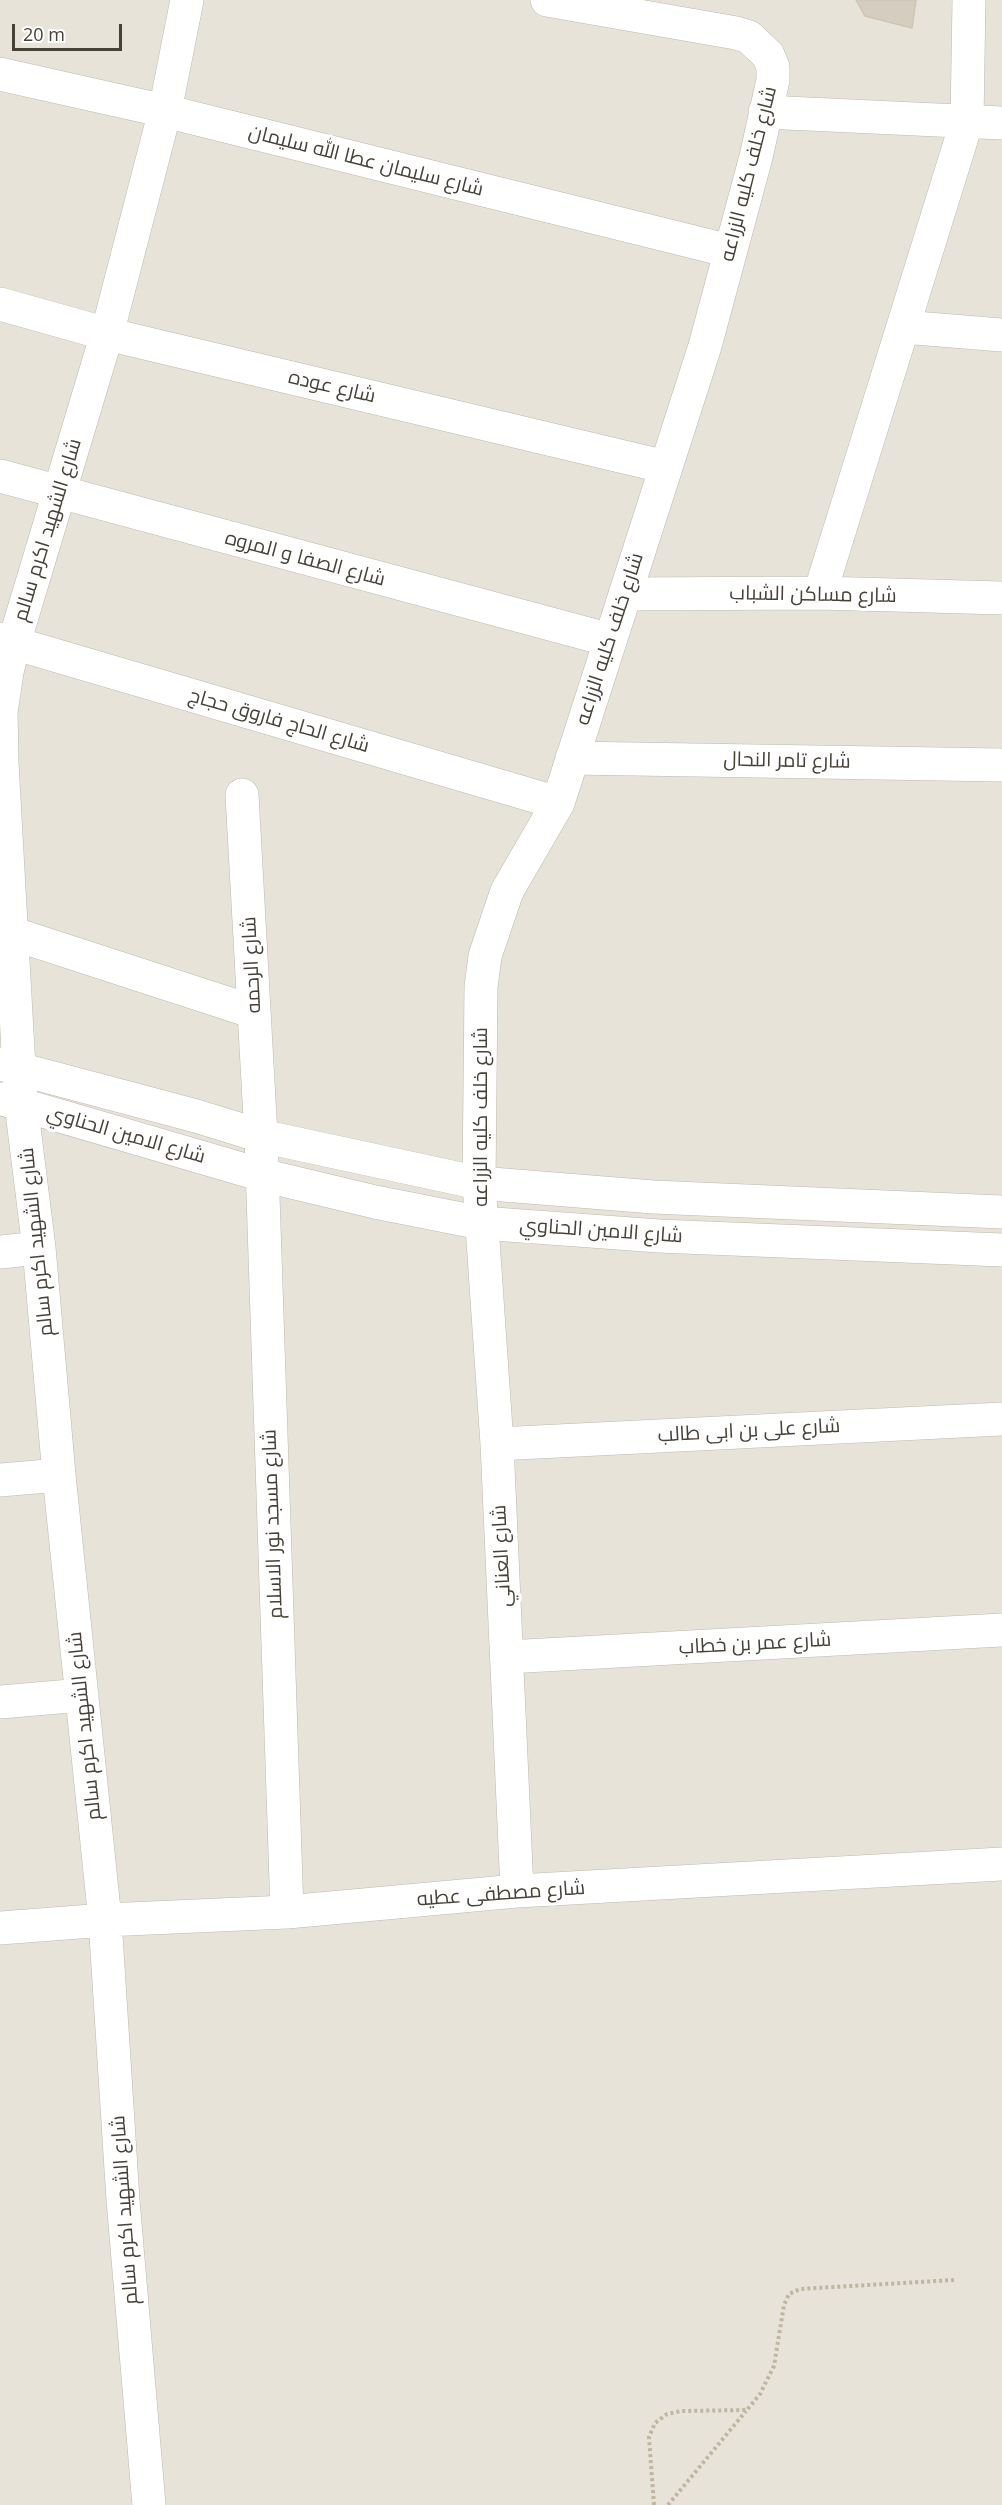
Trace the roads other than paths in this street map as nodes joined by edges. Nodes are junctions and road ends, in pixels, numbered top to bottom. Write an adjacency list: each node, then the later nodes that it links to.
1 (187, 0): 5 (street, شارع الشهيد اكرم سالم)
2 (547, 0): 6 (street, شارع خلف كليه الزراعه)
3 (969, 0): 7 (street)
4 (0, 74): 5 (street, شارع سليمان عطا الله سليمان)
5 (165, 111): 9 (street, شارع سليمان عطا الله سليمان); 12 (street, شارع الشهيد اكرم سالم)
6 (765, 112): 7 (street); 9 (street, شارع خلف كليه الزراعه)
7 (967, 121): 8 (street); 11 (street)
8 (1002, 123)
9 (730, 252): 14 (street, شارع خلف كليه الزراعه)
10 (0, 304): 12 (street, شارع عوده)
11 (903, 327): 13 (street); 17 (street)
12 (107, 334): 14 (street, شارع عوده); 16 (street, شارع الشهيد اكرم سالم)
13 (1002, 334)
14 (666, 467): 18 (street, شارع خلف كليه الزراعه)
15 (0, 476): 16 (street, شارع الصفا و المروه)
16 (59, 493): 20 (street, شارع الصفا و المروه); 21 (street, شارع الشهيد اكرم سالم)
17 (820, 593): 18 (street, شارع مساكن الشباب); 19 (street, شارع مساكن الشباب)
18 (625, 594): 20 (street, شارع خلف كليه الزراعه)
19 (1002, 598)
20 (610, 640): 22 (street, شارع خلف كليه الزراعه)
21 (7, 641): 25 (street, شارع الحاج فاروق حجاج); 26 (street, شارع الشهيد اكرم سالم)
22 (572, 758): 23 (street, شارع تامر النحال); 25 (street, شارع خلف كليه الزراعه)
23 (1002, 765)
24 (242, 795): 28 (street, شارع الرحمه)
25 (558, 802): 33 (street, شارع خلف كليه الزراعه)
26 (3, 848): 27 (street, شارع الشهيد اكرم سالم)
27 (11, 933): 28 (street); 29 (street, شارع الشهيد اكرم سالم)
28 (254, 1012): 31 (street, شارع الرحمه)
29 (9, 1066): 30 (street, شارع الشهيد اكرم سالم); 31 (street, شارع الامين الحناوي)
30 (10, 1101): 32 (street, شارع الامين الحناوي); 36 (street, شارع الشهيد اكرم سالم)
31 (261, 1136): 32 (street, شارع مسجد نور الاسلام); 33 (street, شارع الامين الحناوي)
32 (262, 1175): 35 (street, شارع الامين الحناوي); 49 (street, شارع مسجد نور الاسلام)
33 (479, 1183): 34 (street, شارع الامين الحناوي); 35 (street, شارع خلف كليه الزراعه)
34 (1002, 1212)
35 (481, 1222): 37 (street, شارع الامين الحناوي); 40 (street, شارع العناني)
36 (39, 1248): 38 (street); 41 (street, شارع الشهيد اكرم سالم)
37 (1002, 1250)
38 (0, 1252)
39 (1002, 1419): 40 (street, شارع على بن ابى طالب)
40 (497, 1444): 44 (street, شارع العناني)
41 (59, 1475): 42 (street); 45 (street, شارع الشهيد اكرم سالم)
42 (0, 1480)
43 (1002, 1630): 44 (street, شارع عمر بن خطاب)
44 (507, 1657): 48 (street, شارع العناني)
45 (82, 1695): 46 (street); 50 (street, شارع الشهيد اكرم سالم)
46 (0, 1702)
47 (1002, 1864): 48 (street, شارع مصطفى عطيه)
48 (516, 1891): 49 (street, شارع مصطفى عطيه)
49 (287, 1912): 50 (street, شارع مصطفى عطيه)
50 (105, 1920): 51 (street, شارع مصطفى عطيه); 52 (street, شارع الشهيد اكرم سالم)
51 (0, 1928)
52 (149, 2505)

